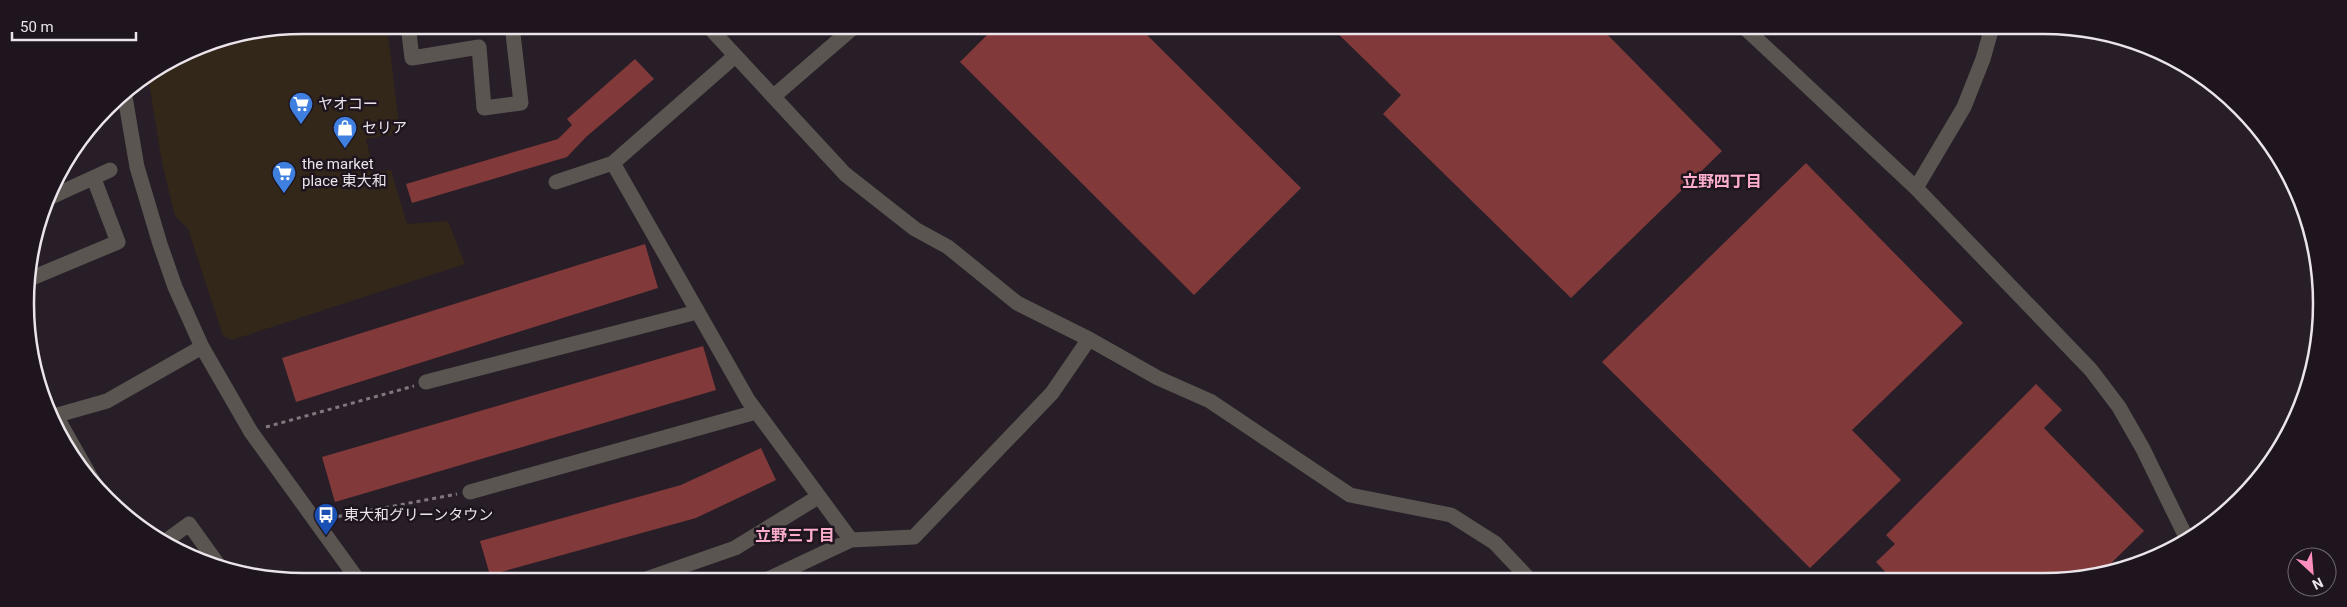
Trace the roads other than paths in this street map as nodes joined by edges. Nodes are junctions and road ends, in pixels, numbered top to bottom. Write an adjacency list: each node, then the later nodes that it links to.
1 (409, 34): 2 (street)
2 (513, 34)
3 (715, 34): 7 (street)
4 (846, 34): 8 (street)
5 (1751, 34): 14 (street)
6 (1990, 34): 14 (street)
7 (735, 56): 8 (street); 10 (street)
8 (774, 96): 18 (street)
9 (126, 101): 19 (street)
10 (613, 163): 13 (street); 17 (street)
11 (110, 170): 12 (street)
12 (94, 179): 15 (street); 16 (street)
13 (556, 182)
14 (1916, 188): 25 (street)
15 (57, 195)
16 (35, 277)
17 (697, 312): 20 (street); 21 (street)
18 (1089, 339): 27 (street); 32 (street)
19 (202, 347): 22 (street); 29 (street)
20 (426, 382)
21 (756, 412): 23 (street); 24 (street)
22 (58, 415)
23 (470, 492)
24 (818, 497): 27 (street); 30 (street)
25 (2184, 533)
26 (170, 537): 28 (street)
27 (851, 540): 31 (street)
28 (214, 558)
29 (353, 573)
30 (675, 573)
31 (781, 573)
32 (1523, 573)

